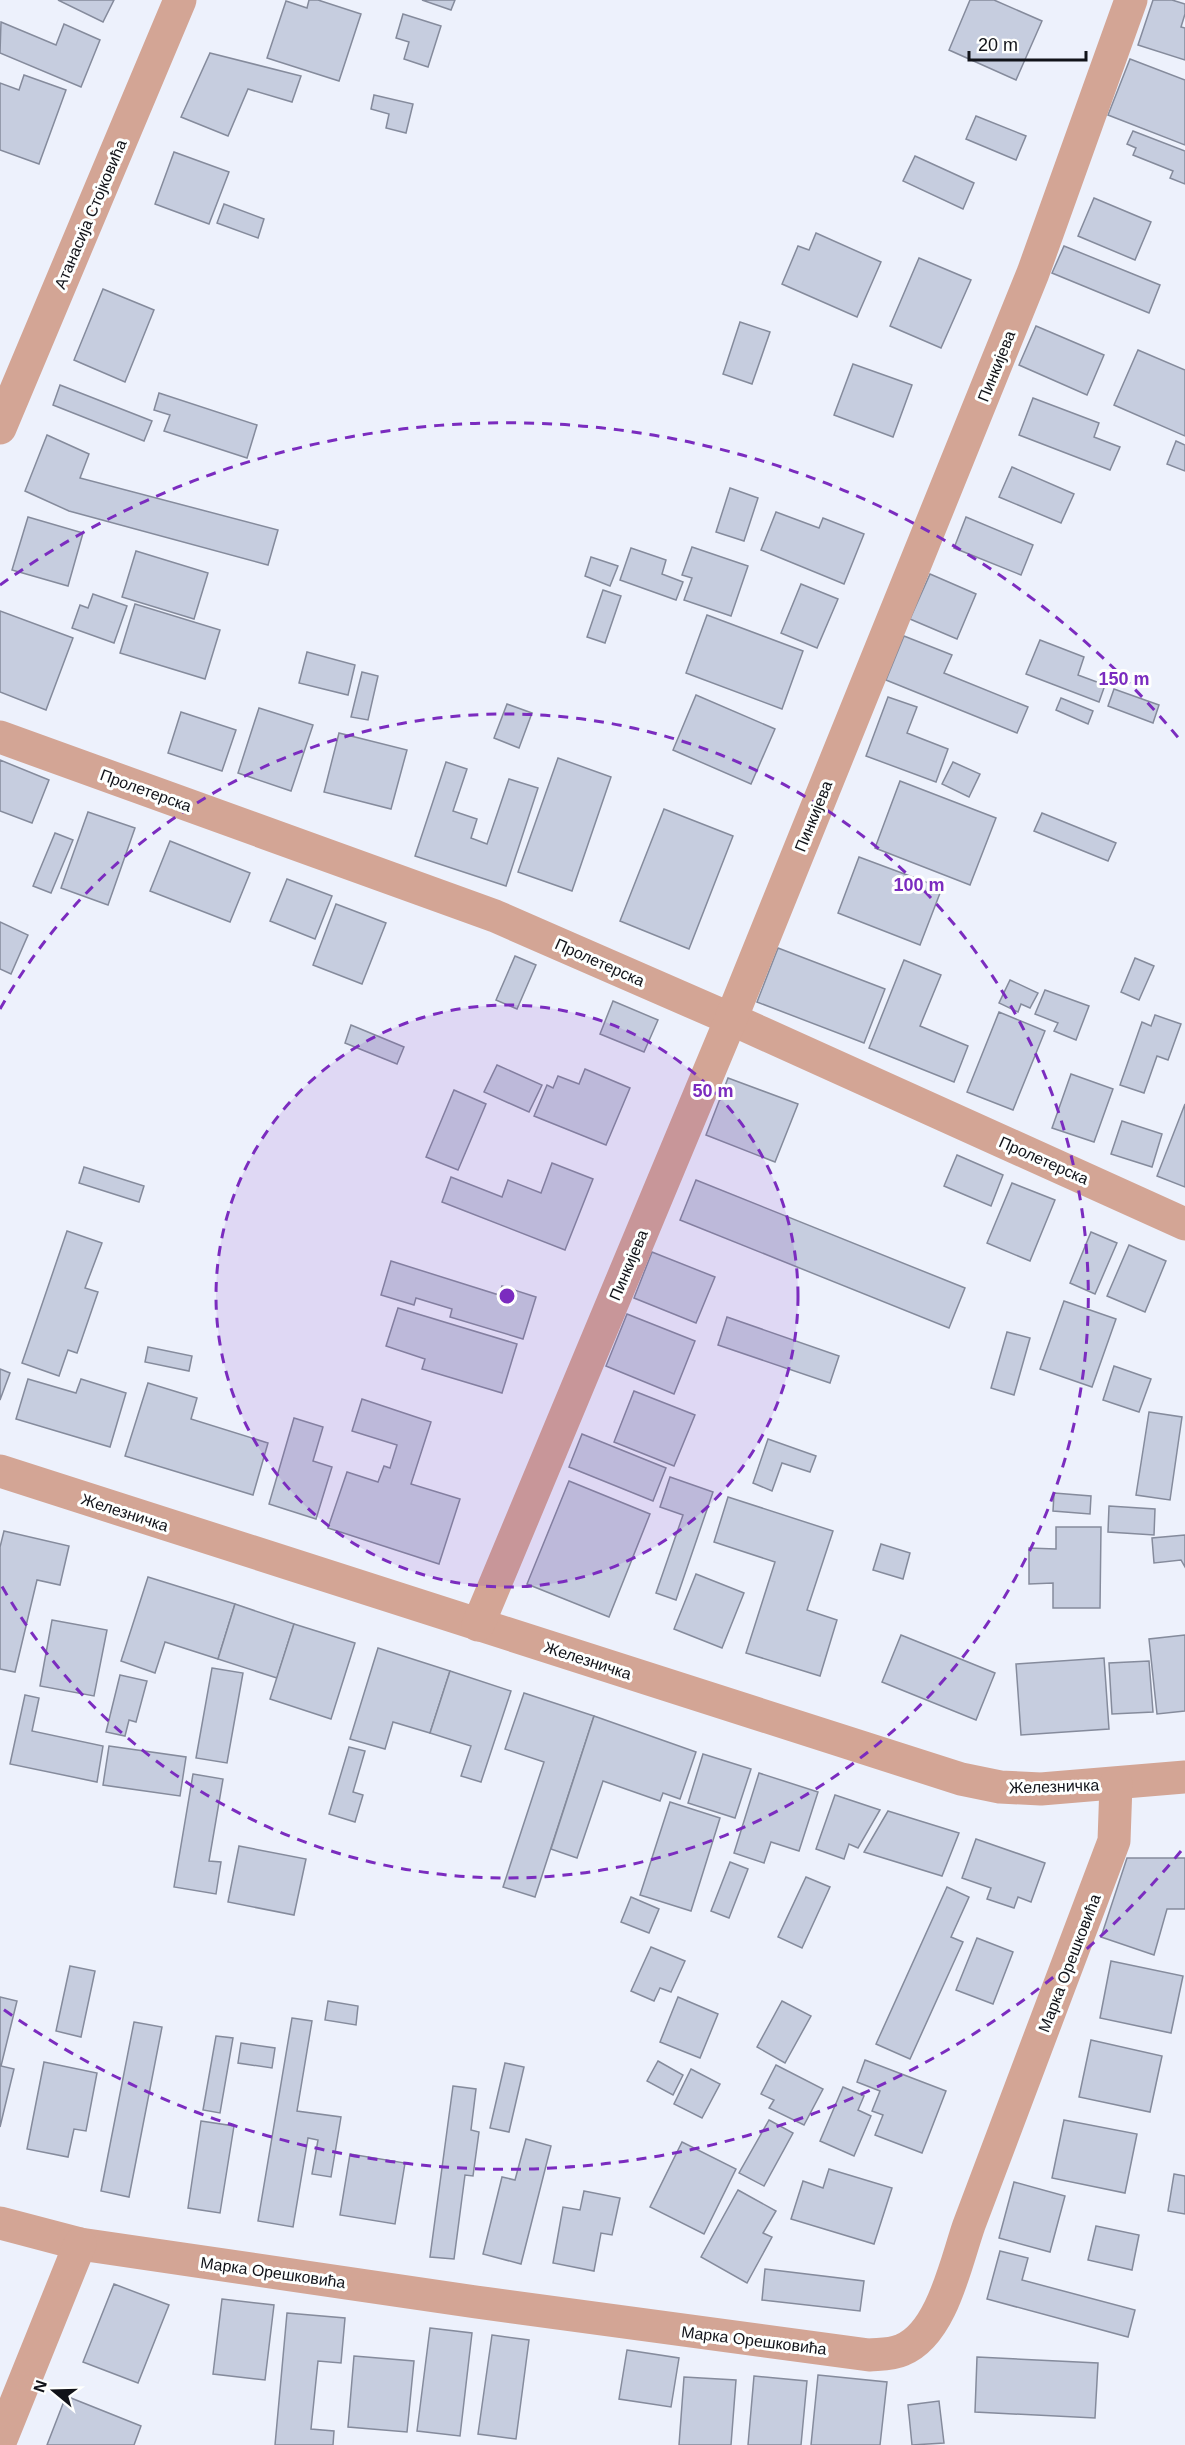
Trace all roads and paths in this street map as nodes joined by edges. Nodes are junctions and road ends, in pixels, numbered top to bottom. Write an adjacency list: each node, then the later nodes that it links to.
1 (180, 0): 3 (street, Атанасија Стојковића)
2 (1131, 0): 5 (street, Пинкијева)
3 (0, 428)
4 (0, 738): 5 (street, Пролетерска)
5 (731, 1019): 6 (street, Пролетерска); 8 (street, Пинкијева)
6 (1185, 1224)
7 (0, 1472): 8 (street, Железничка)
8 (478, 1625): 10 (street, Железничка)
9 (1185, 1777): 10 (street, Железничка)
10 (1116, 1784): 12 (street, Марка Орешковића)
11 (0, 2223): 12 (street, Марка Орешковића)
12 (80, 2244): 13 (street)
13 (0, 2442)

